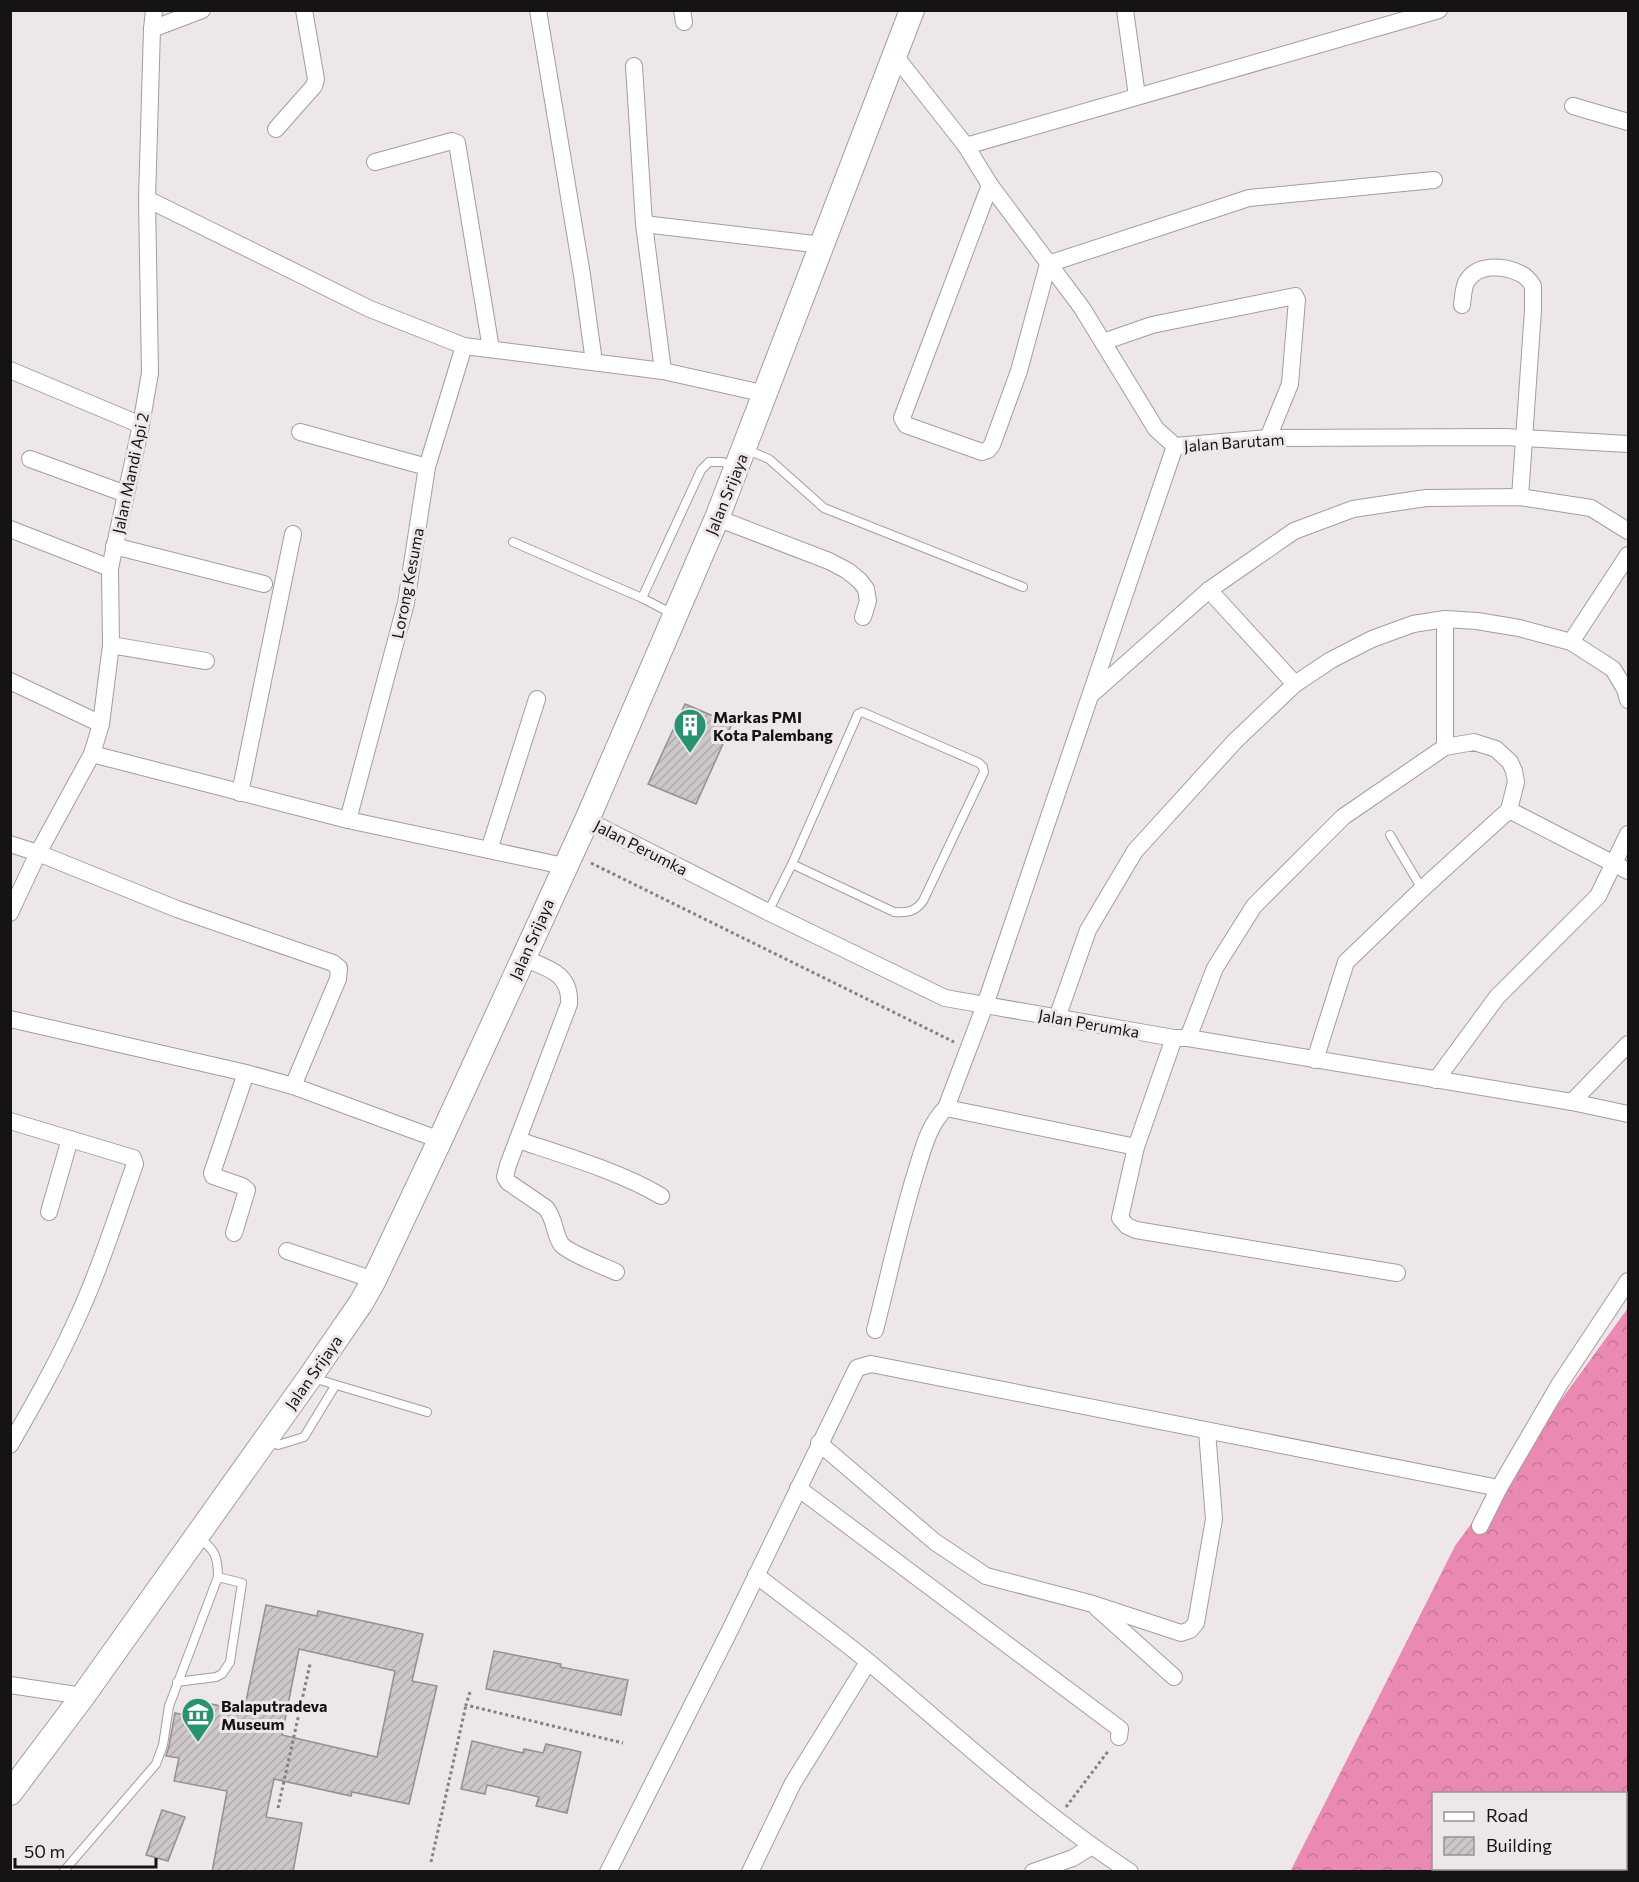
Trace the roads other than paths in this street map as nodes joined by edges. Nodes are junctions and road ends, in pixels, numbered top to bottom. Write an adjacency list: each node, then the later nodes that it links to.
1 (154, 10): 8 (street, Jalan Mandi Api 2)
2 (202, 10): 8 (street)
3 (304, 10): 14 (street)
4 (538, 10): 27 (street)
5 (912, 10): 9 (street, Jalan Srijaya)
6 (1125, 10): 11 (street)
7 (1439, 10): 11 (street)
8 (152, 29): 19 (street, Jalan Mandi Api 2)
9 (896, 57): 15 (street, Jalan Barutam); 21 (street, Jalan Srijaya)
10 (634, 66): 20 (street)
11 (1137, 96): 15 (street)
12 (1573, 106): 13 (street)
13 (1629, 122)
14 (276, 129)
15 (966, 146): 18 (street, Jalan Barutam)
16 (375, 162): 26 (street)
17 (1434, 180): 22 (street)
18 (990, 185): 22 (street, Jalan Barutam); 22 (street)
19 (147, 199): 25 (street); 31 (street, Jalan Mandi Api 2)
20 (644, 224): 21 (street); 29 (street)
21 (823, 245): 30 (street, Jalan Srijaya)
22 (1048, 264): 24 (street, Jalan Barutam)
23 (1462, 305): 34 (street)
24 (1103, 342): 33 (street); 36 (street, Jalan Barutam)
25 (464, 346): 26 (street); 39 (street, Lorong Kesuma)
26 (491, 349): 27 (street)
27 (594, 362): 29 (street)
28 (10, 370): 31 (street)
29 (663, 371): 30 (street)
30 (766, 394): 38 (street, Jalan Srijaya)
31 (141, 425): 40 (street, Jalan Mandi Api 2)
32 (300, 432): 39 (street)
33 (1268, 438): 34 (street, Jalan Barutam); 36 (street, Jalan Barutam)
34 (1525, 438): 35 (street, Jalan Barutam); 41 (street)
35 (1629, 444)
36 (1175, 446): 63 (street)
37 (30, 459): 40 (street)
38 (740, 459): 42 (street, Jalan Srijaya); 51 (lane); 53 (lane)
39 (427, 467): 70 (street, Lorong Kesuma)
40 (126, 494): 47 (street, Jalan Mandi Api 2)
41 (1520, 497): 44 (street); 52 (street)
42 (717, 518): 54 (street, Jalan Srijaya); 55 (street)
43 (10, 529): 49 (street)
44 (1629, 531)
45 (293, 534): 68 (street)
46 (513, 542): 53 (lane)
47 (114, 546): 49 (street, Jalan Mandi Api 2); 50 (street)
48 (1629, 555): 57 (street)
49 (110, 568): 58 (street, Jalan Mandi Api 2)
50 (264, 584)
51 (1023, 587)
52 (1209, 590): 61 (street); 63 (street)
53 (642, 598): 54 (lane)
54 (676, 616): 71 (street, Jalan Srijaya)
55 (862, 617)
56 (1445, 619): 57 (street); 61 (street); 66 (street)
57 (1571, 642): 62 (street)
58 (111, 645): 59 (street); 65 (street, Jalan Mandi Api 2)
59 (206, 661)
60 (10, 681): 65 (street)
61 (1296, 684): 85 (street)
62 (1627, 692)
63 (1093, 693): 84 (street)
64 (537, 699): 75 (street)
65 (101, 724): 67 (street, Jalan Mandi Api 2)
66 (1446, 747): 69 (street); 87 (street)
67 (92, 754): 68 (street); 76 (street, Jalan Mandi Api 2)
68 (240, 793): 70 (street)
69 (1509, 810): 79 (street); 80 (street)
70 (348, 820): 75 (street)
71 (587, 820): 77 (street, Jalan Srijaya); 81 (street, Jalan Perumka)
72 (1629, 834): 79 (street)
73 (1390, 836): 80 (lane)
74 (10, 844): 76 (street)
75 (489, 850): 77 (street)
76 (38, 853): 82 (street, Jalan Mandi Api 2); 92 (street)
77 (567, 860): 83 (street, Jalan Srijaya)
78 (792, 864): 78 (lane); 81 (lane)
79 (1622, 868): 91 (street)
80 (1422, 889): 89 (street)
81 (768, 912): 84 (street, Jalan Perumka)
82 (10, 913)
83 (523, 958): 98 (street, Jalan Srijaya); 99 (street)
84 (985, 1005): 85 (street, Jalan Perumka); 94 (street)
85 (1057, 1018): 87 (street, Jalan Perumka)
86 (10, 1019): 90 (street)
87 (1181, 1038): 89 (street, Jalan Perumka); 100 (street)
88 (1629, 1044): 93 (street)
89 (1314, 1060): 91 (street, Jalan Perumka)
90 (246, 1073): 92 (street); 103 (street)
91 (1436, 1080): 93 (street, Jalan Perumka)
92 (293, 1086): 98 (street)
93 (1572, 1102): 95 (street, Jalan Perumka)
94 (946, 1108): 100 (street); 109 (street)
95 (1629, 1114)
96 (10, 1121): 97 (street)
97 (70, 1139): 102 (street); 116 (street)
98 (440, 1140): 107 (street, Jalan Srijaya)
99 (518, 1140): 101 (street); 105 (street)
100 (1136, 1147): 106 (street)
101 (661, 1196)
102 (49, 1212)
103 (234, 1233)
104 (287, 1251): 107 (street)
105 (616, 1272)
106 (1397, 1273)
107 (374, 1280): 110 (street, Jalan Srijaya)
108 (1629, 1281): 118 (street)
109 (875, 1330)
110 (310, 1377): 111 (lane); 114 (street, Jalan Srijaya)
111 (335, 1386): 112 (lane); 114 (lane)
112 (427, 1412)
113 (1207, 1431): 115 (street); 118 (street); 123 (street)
114 (266, 1439): 120 (street, Jalan Srijaya)
115 (819, 1443): 117 (street); 123 (street)
116 (10, 1445)
117 (798, 1488): 121 (street); 129 (street)
118 (1499, 1488): 119 (street)
119 (1480, 1526)
120 (197, 1536): 122 (lane); 128 (street, Jalan Srijaya)
121 (756, 1575): 124 (street); 133 (street)
122 (218, 1577): 126 (lane); 126 (lane)
123 (1092, 1604): 125 (street)
124 (868, 1662): 131 (street); 134 (street)
125 (1174, 1677)
126 (177, 1682): 132 (lane)
127 (10, 1685): 128 (street)
128 (83, 1696): 130 (street, Jalan Srijaya)
129 (1119, 1737)
130 (10, 1793)
131 (1092, 1846): 135 (street); 136 (street)
132 (63, 1872)
133 (608, 1872)
134 (750, 1872)
135 (1033, 1872)
136 (1130, 1872)

